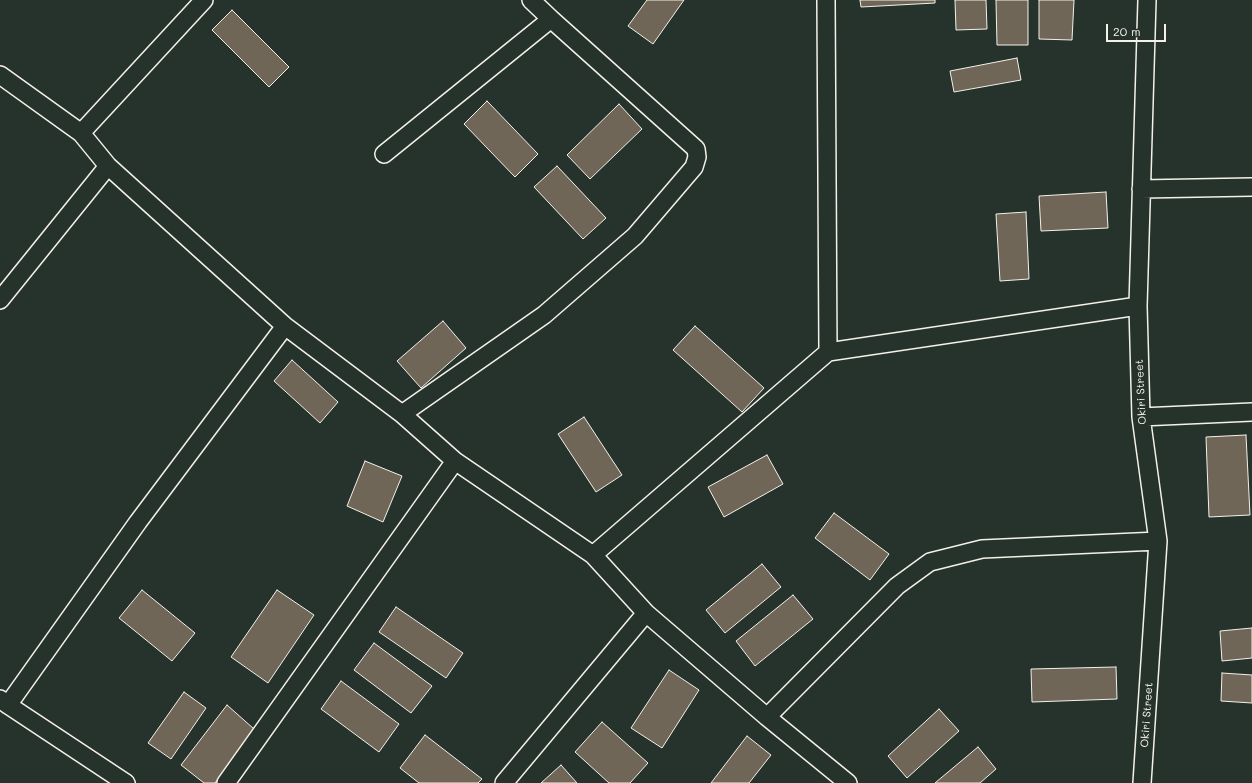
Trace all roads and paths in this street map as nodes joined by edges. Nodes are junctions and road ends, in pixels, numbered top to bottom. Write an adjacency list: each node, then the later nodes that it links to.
1 (204, 0): 7 (street)
2 (531, 0): 5 (street)
3 (826, 0): 15 (street)
4 (1146, 0): 11 (street, Okiri Street)
5 (551, 19): 8 (street); 17 (street)
6 (0, 75): 7 (street)
7 (81, 134): 9 (street)
8 (384, 154)
9 (108, 166): 12 (street); 14 (street)
10 (1252, 187): 11 (street)
11 (1141, 189): 13 (street, Okiri Street)
12 (0, 300)
13 (1138, 306): 15 (street); 18 (street, Okiri Street)
14 (285, 326): 17 (street); 23 (street)
15 (828, 352): 21 (street)
16 (1252, 412): 18 (street)
17 (402, 414): 19 (street)
18 (1141, 417): 20 (street, Okiri Street)
19 (455, 461): 21 (street); 26 (street)
20 (1158, 541): 24 (street); 29 (street, Okiri Street)
21 (593, 555): 22 (street)
22 (646, 613): 24 (street); 27 (street)
23 (4, 702): 25 (street)
24 (767, 717): 28 (street)
25 (126, 783)
26 (226, 783)
27 (504, 783)
28 (848, 783)
29 (1142, 783)

